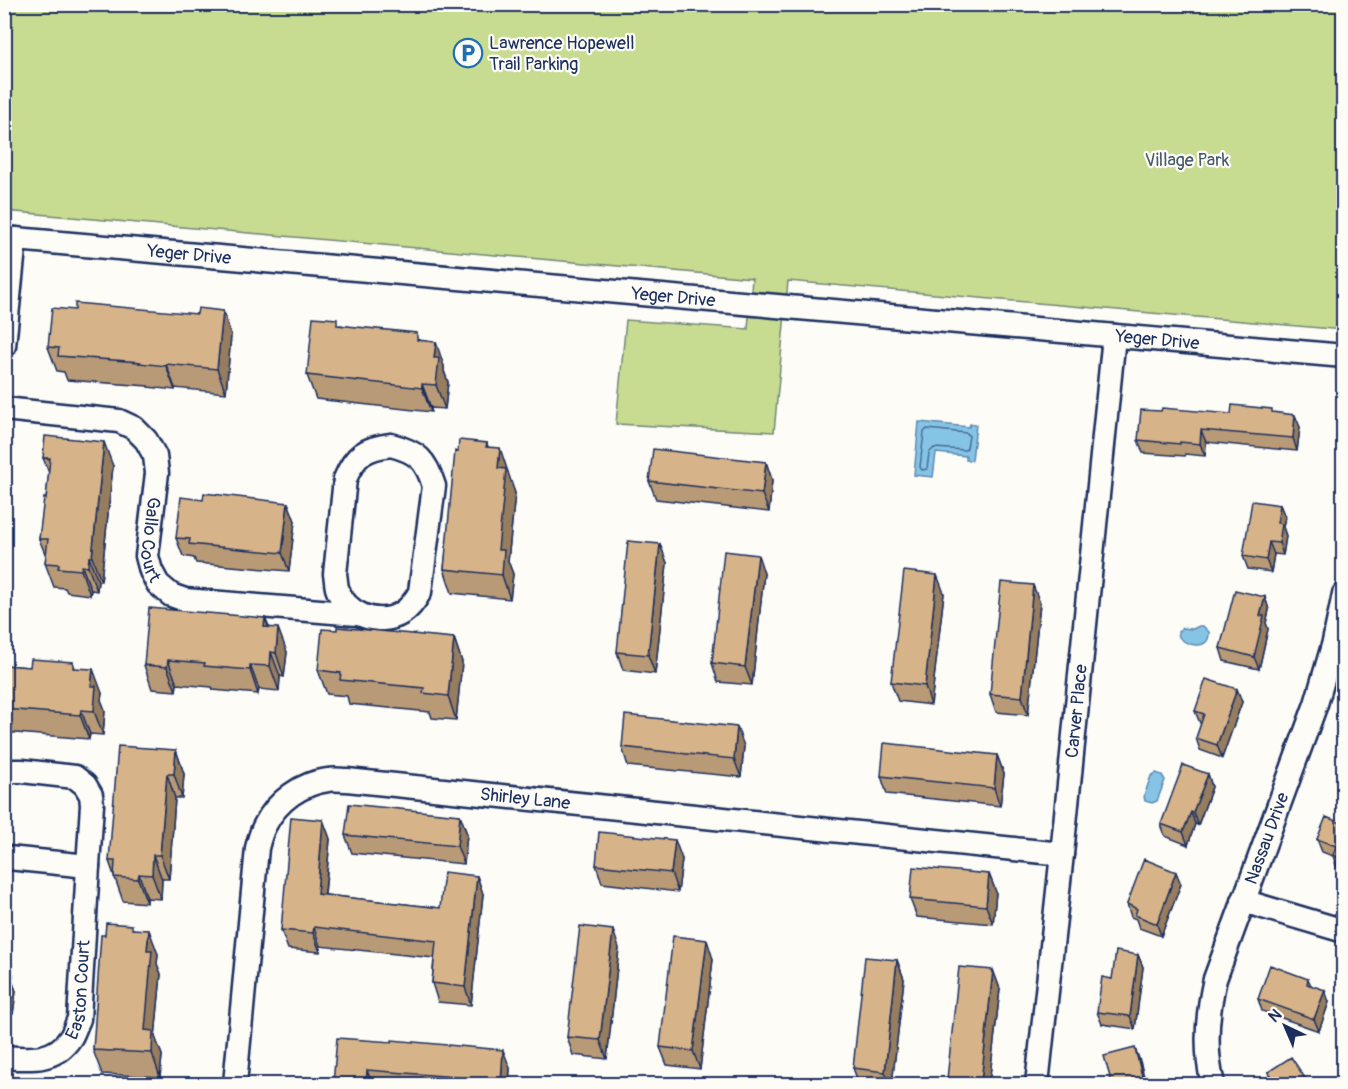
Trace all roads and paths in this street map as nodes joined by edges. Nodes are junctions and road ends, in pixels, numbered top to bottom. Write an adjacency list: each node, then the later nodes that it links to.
1 (10, 239): 2 (street, Yeger Drive); 3 (street)
2 (1114, 336): 4 (street, Yeger Drive); 10 (street, Carver Place)
3 (4, 346)
4 (1344, 356)
5 (4, 409): 7 (street, Gallo Court)
6 (1344, 594): 8 (street, Nassau Drive)
7 (357, 614): 7 (street, Gallo Court)
8 (1339, 643): 13 (street, Nassau Drive)
9 (4, 774): 12 (street, Easton Court)
10 (1062, 854): 16 (street, Shirley Lane); 17 (street, Carver Place)
11 (4, 857): 12 (street)
12 (88, 866): 15 (street, Easton Court)
13 (1243, 901): 14 (street); 18 (street, Nassau Drive)
14 (1344, 931)
15 (4, 1057)
16 (235, 1084)
17 (1036, 1084)
18 (1213, 1084)

